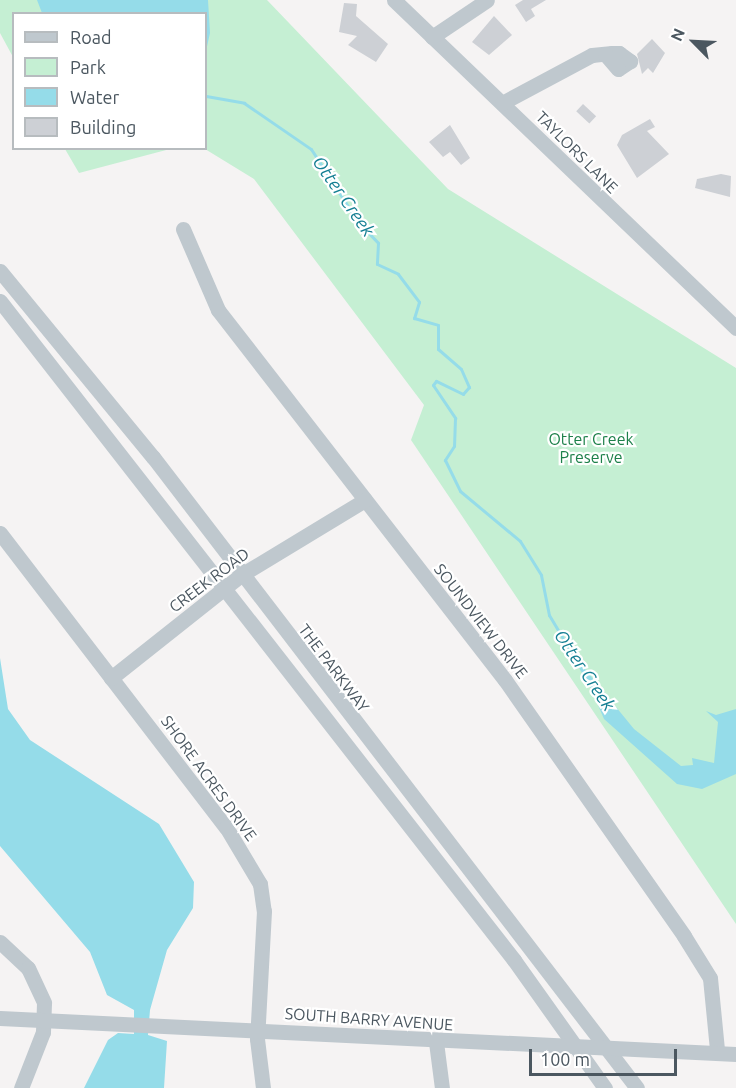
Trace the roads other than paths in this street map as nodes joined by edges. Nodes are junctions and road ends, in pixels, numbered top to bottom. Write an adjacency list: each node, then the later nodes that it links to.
1 (394, 0): 3 (street, TAYLORS LANE)
2 (487, 0): 3 (street)
3 (432, 37): 5 (street, TAYLORS LANE)
4 (605, 54): 5 (street)
5 (502, 103): 9 (street, TAYLORS LANE)
6 (183, 229): 10 (street, SOUNDVIEW DRIVE)
7 (0, 271): 12 (street, THE PARKWAY)
8 (0, 301): 13 (street)
9 (736, 328)
10 (365, 500): 12 (street, CREEK ROAD); 26 (street, SOUNDVIEW DRIVE)
11 (0, 533): 14 (street, SHORE ACRES DRIVE)
12 (241, 575): 13 (street, CREEK ROAD); 15 (street, THE PARKWAY)
13 (225, 588): 14 (street, CREEK ROAD); 16 (street)
14 (111, 678): 22 (street, SHORE ACRES DRIVE)
15 (373, 750): 16 (street); 17 (street, THE PARKWAY)
16 (358, 760): 18 (street)
17 (388, 770): 18 (street); 25 (street, THE PARKWAY)
18 (373, 780): 24 (street)
19 (0, 942): 21 (street)
20 (0, 1018): 21 (street, SOUTH BARRY AVENUE)
21 (44, 1020): 22 (street, SOUTH BARRY AVENUE); 28 (street)
22 (258, 1030): 23 (street, SOUTH BARRY AVENUE); 29 (street, SHORE ACRES DRIVE)
23 (436, 1042): 24 (street, SOUTH BARRY AVENUE); 30 (street)
24 (571, 1047): 25 (street, SOUTH BARRY AVENUE); 31 (street)
25 (606, 1048): 26 (street, SOUTH BARRY AVENUE); 32 (street, THE PARKWAY)
26 (717, 1050): 27 (street, SOUTH BARRY AVENUE)
27 (736, 1054)
28 (21, 1088)
29 (263, 1088)
30 (441, 1088)
31 (605, 1088)
32 (637, 1088)

